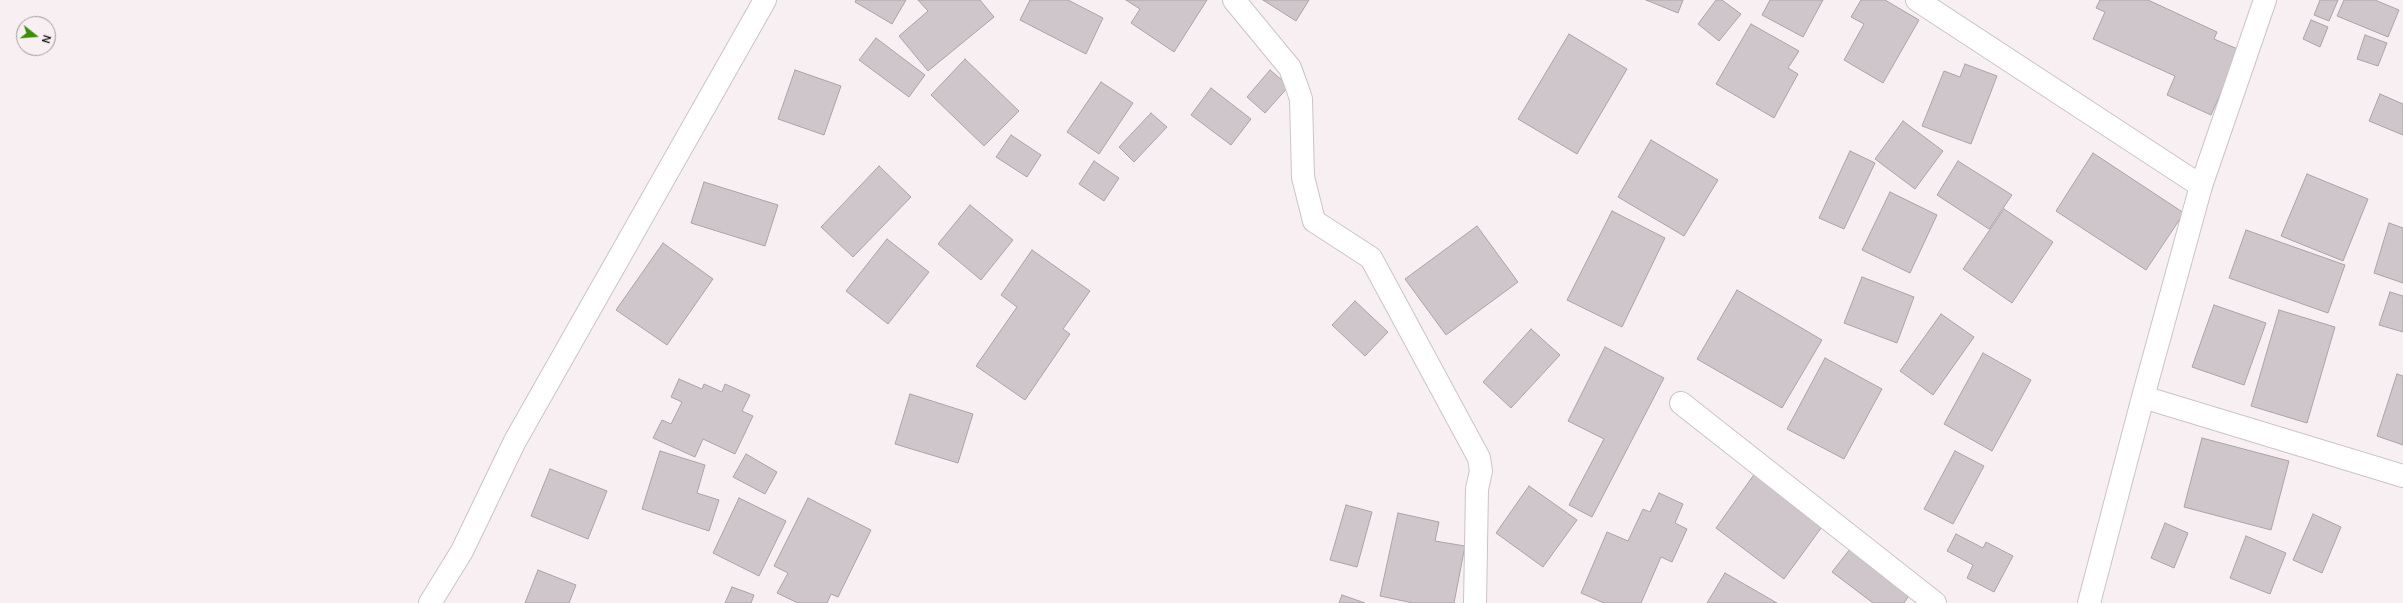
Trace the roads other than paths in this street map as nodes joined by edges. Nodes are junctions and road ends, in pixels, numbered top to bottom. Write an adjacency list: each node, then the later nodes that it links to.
1 (765, 0): 9 (street)
2 (1234, 0): 10 (street)
3 (1917, 0): 5 (street)
4 (2265, 0): 5 (street)
5 (2201, 186): 6 (street)
6 (2142, 396): 8 (street); 12 (street)
7 (1681, 403): 11 (street)
8 (2403, 476)
9 (430, 603)
10 (1475, 603)
11 (1935, 603)
12 (2088, 603)

